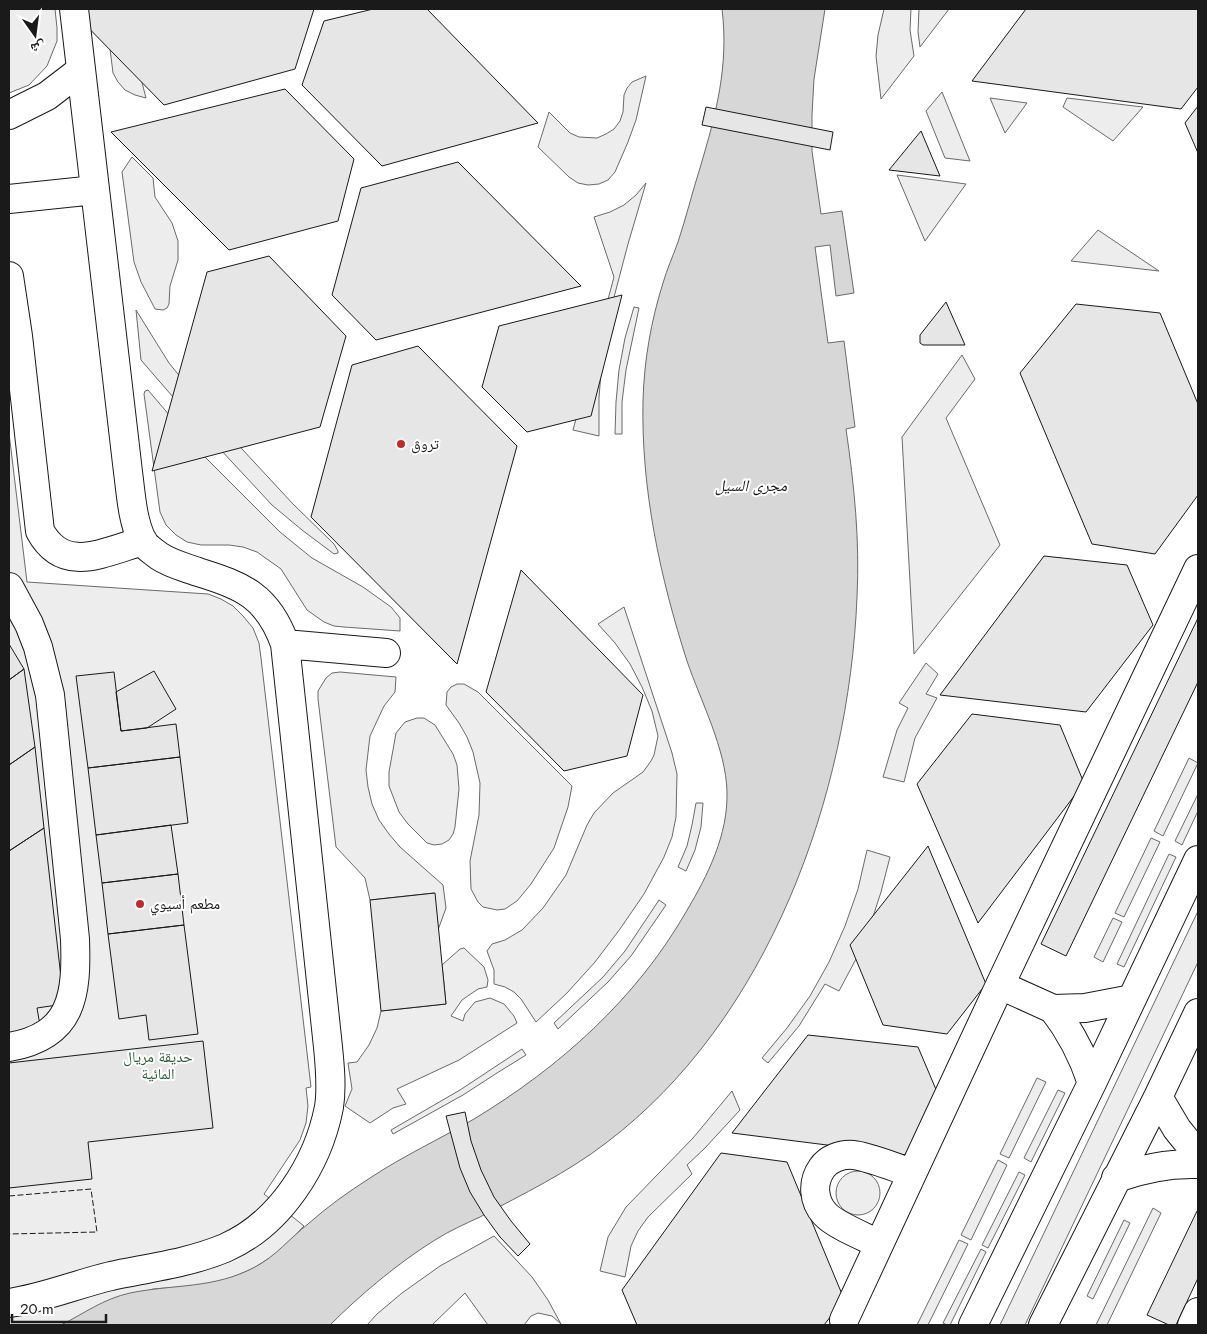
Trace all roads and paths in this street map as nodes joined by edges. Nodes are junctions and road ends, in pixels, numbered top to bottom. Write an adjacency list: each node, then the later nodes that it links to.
1 (74, 9): 2 (street)
2 (81, 70): 3 (street); 4 (street)
3 (9, 115)
4 (95, 190): 5 (street); 7 (street)
5 (9, 199)
6 (9, 276): 7 (street)
7 (143, 542): 10 (street)
8 (1198, 569): 13 (street)
9 (9, 587): 17 (street)
10 (285, 644): 11 (street); 25 (street)
11 (386, 653)
12 (1198, 860): 14 (street)
13 (1000, 985): 15 (street); 22 (street)
14 (1132, 999): 15 (street); 18 (street)
15 (1053, 1009): 18 (street)
16 (1198, 1013): 19 (street)
17 (9, 1047)
18 (1092, 1084): 28 (street)
19 (1158, 1096): 20 (street); 23 (street)
20 (1198, 1155)
21 (1198, 1164): 23 (street)
22 (912, 1173): 24 (street); 24 (street)
23 (1116, 1178): 29 (street)
24 (879, 1244): 27 (street)
25 (9, 1303)
26 (1198, 1312): 30 (street)
27 (844, 1320)
28 (973, 1325)
29 (1043, 1325)
30 (1192, 1325)

